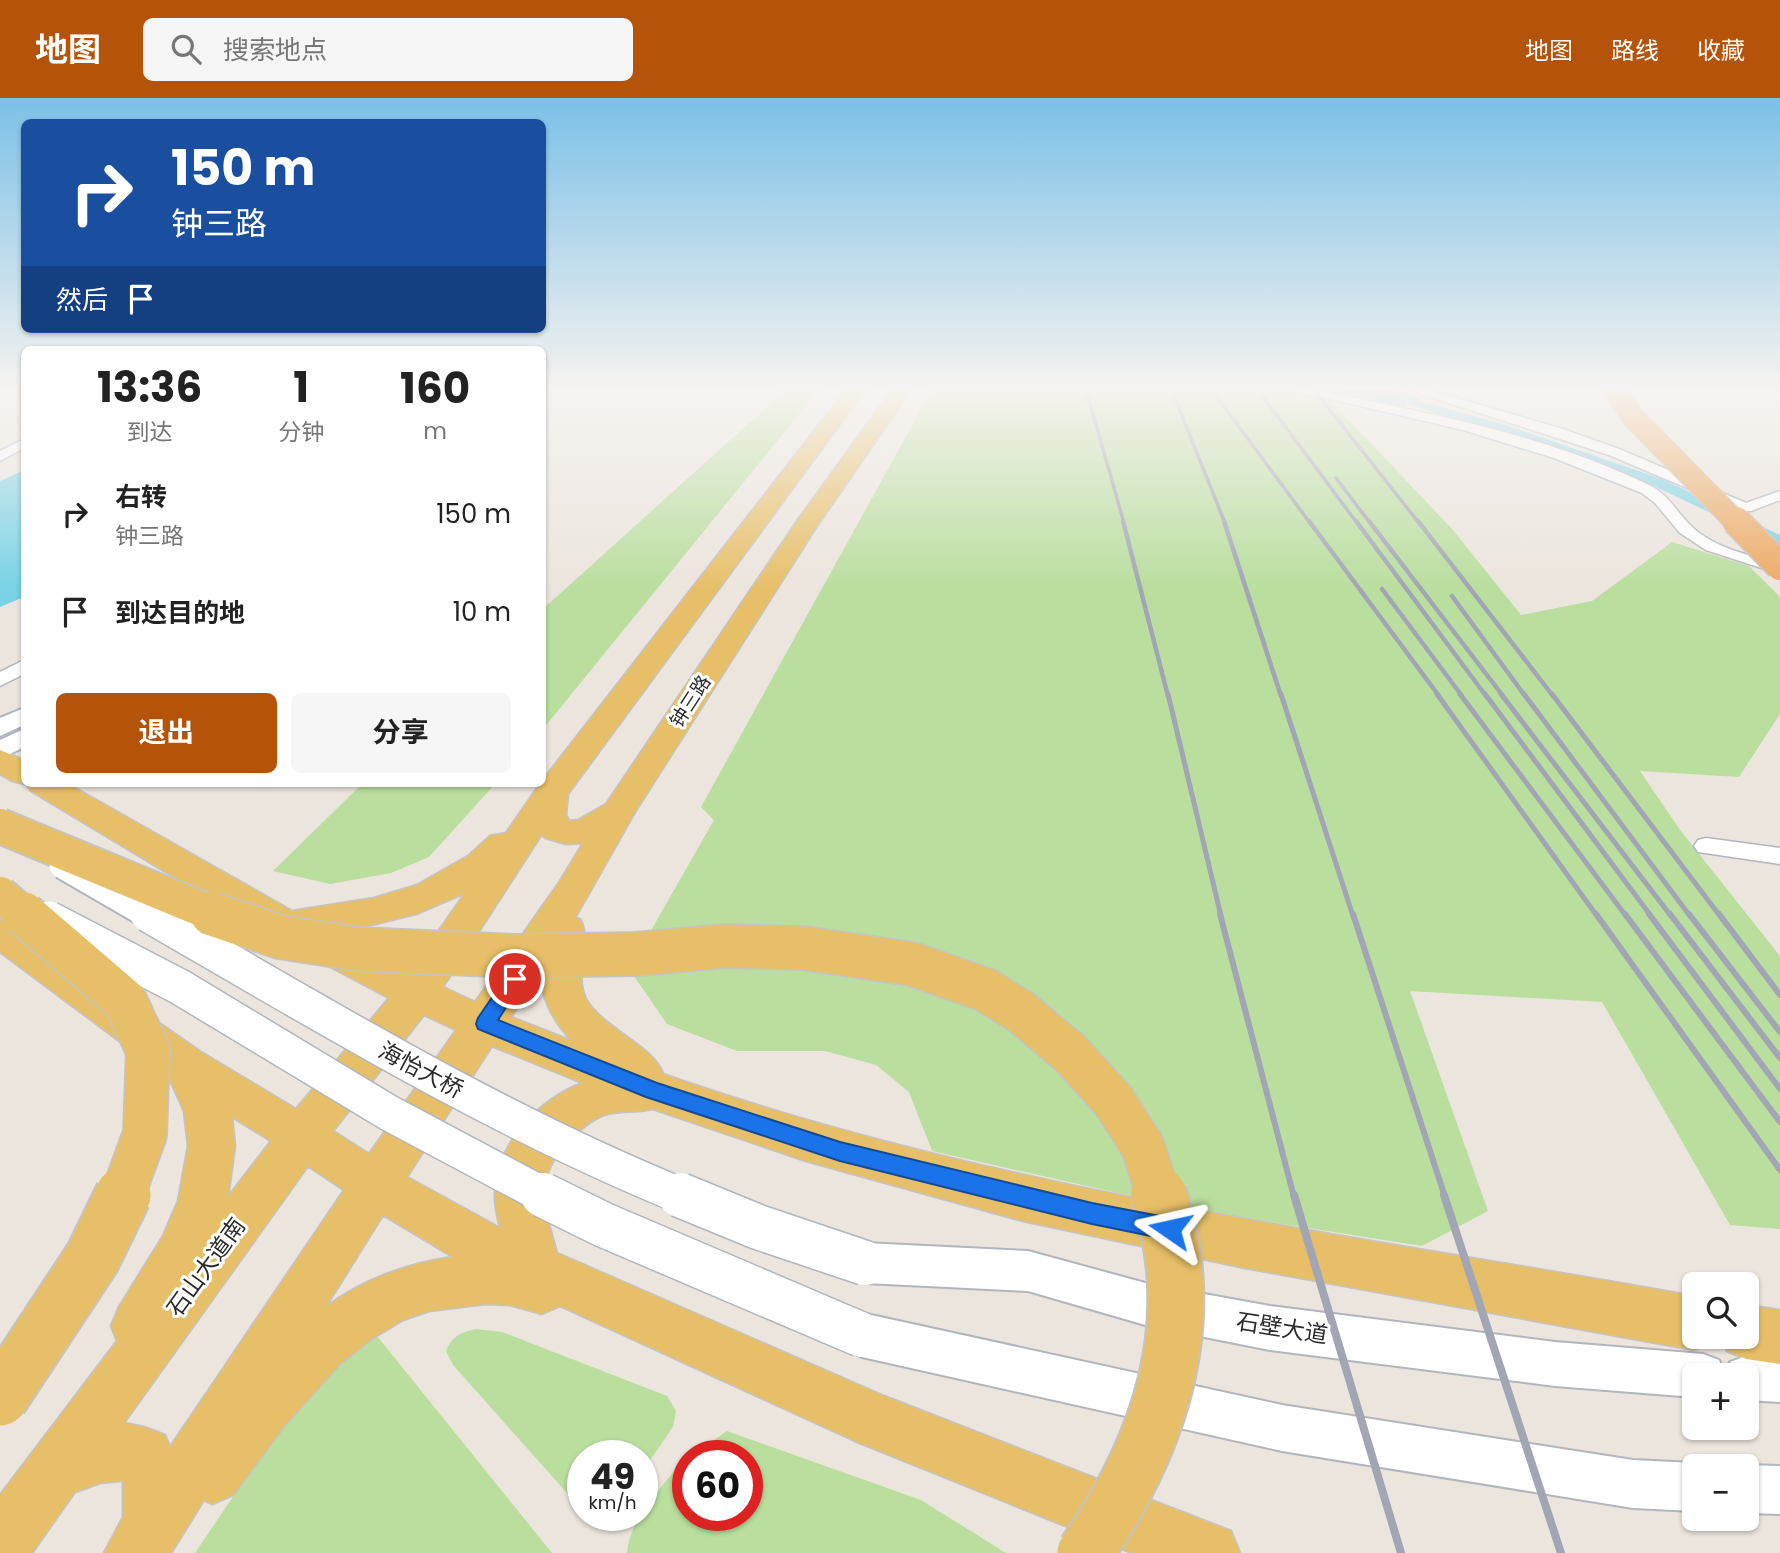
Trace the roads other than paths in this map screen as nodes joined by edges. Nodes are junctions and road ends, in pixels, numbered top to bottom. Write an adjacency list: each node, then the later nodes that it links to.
1 (808, 454): 19 (main road)
2 (856, 454): 20 (main road, 钟三路)
3 (1547, 454): 9 (street)
4 (1618, 454): 7 (street)
5 (1669, 454): 9 (highway, bridge)
6 (1698, 454): 8 (highway)
7 (1780, 495)
8 (1770, 521)
9 (1780, 568)
10 (21, 668): 11 (street)
11 (0, 680)
12 (21, 717): 13 (street)
13 (0, 728)
14 (21, 739): 15 (street)
15 (0, 751)
16 (0, 760): 17 (main road)
17 (21, 772)
18 (48, 787): 26 (main road)
19 (551, 793): 20 (main road); 26 (main road); 28 (main road)
20 (618, 812): 24 (main road, 钟三路)
21 (0, 827): 34 (street, 海怡大桥, bridge); 51 (main road, bridge)
22 (1706, 846): 23 (street)
23 (1780, 856)
24 (574, 890): 29 (main road, 钟三路); 31 (main road)
25 (0, 894): 43 (main road, bridge); 45 (street, bridge)
26 (286, 926): 28 (main road)
27 (0, 932): 30 (main road)
28 (418, 993): 29 (main road); 32 (main road, 石山大道南)
29 (485, 1024): 31 (main road); 33 (main road)
30 (185, 1065): 32 (main road); 48 (main road)
31 (664, 1094): 35 (main road); 37 (main road)
32 (302, 1136): 33 (main road); 44 (main road, 石山大道南)
33 (376, 1185): 35 (main road); 49 (main road)
34 (864, 1263): 40 (street, 石壁大道)
35 (536, 1271): 36 (main road)
36 (619, 1307): 49 (main road); 52 (main road)
37 (1682, 1321)
38 (1759, 1334): 39 (main road)
39 (1780, 1337)
40 (1682, 1374)
41 (1759, 1379): 42 (street)
42 (1780, 1380)
43 (0, 1398)
44 (57, 1470): 49 (main road); 50 (main road, 石山大道南)
45 (1682, 1486)
46 (1759, 1489): 47 (street)
47 (1780, 1490)
48 (0, 1532)
49 (147, 1544)
50 (0, 1545)
51 (1085, 1553)
52 (1209, 1553)

